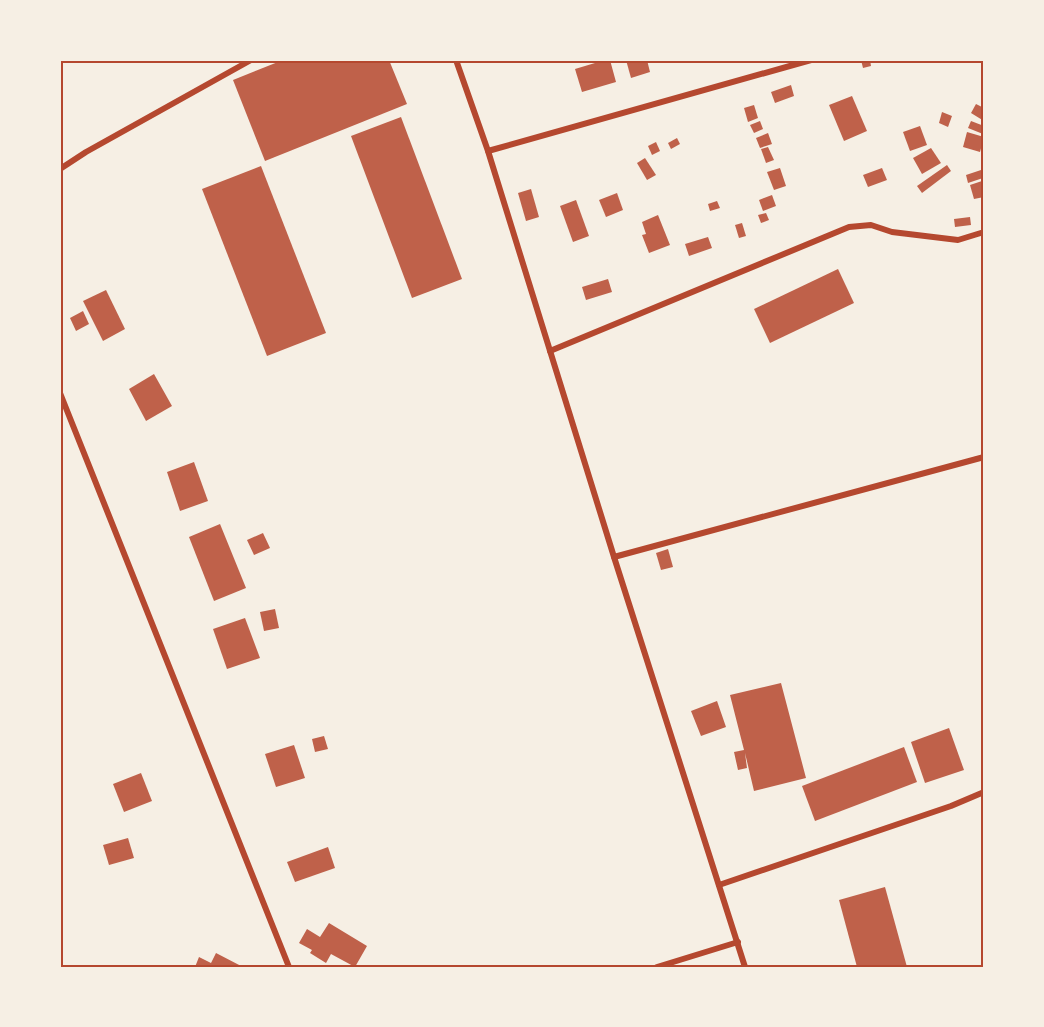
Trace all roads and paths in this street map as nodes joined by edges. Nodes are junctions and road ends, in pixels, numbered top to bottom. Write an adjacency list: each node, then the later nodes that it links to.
1 (251, 60): 5 (street)
2 (456, 60): 4 (street)
3 (811, 60): 4 (street)
4 (488, 151): 7 (street)
5 (60, 169)
6 (984, 232): 7 (street)
7 (550, 351): 10 (street)
8 (60, 393): 14 (street)
9 (984, 457): 10 (street)
10 (614, 557): 12 (street)
11 (984, 792): 12 (street)
12 (719, 885): 13 (street)
13 (738, 942): 15 (street); 16 (street)
14 (290, 967)
15 (657, 967)
16 (745, 967)

